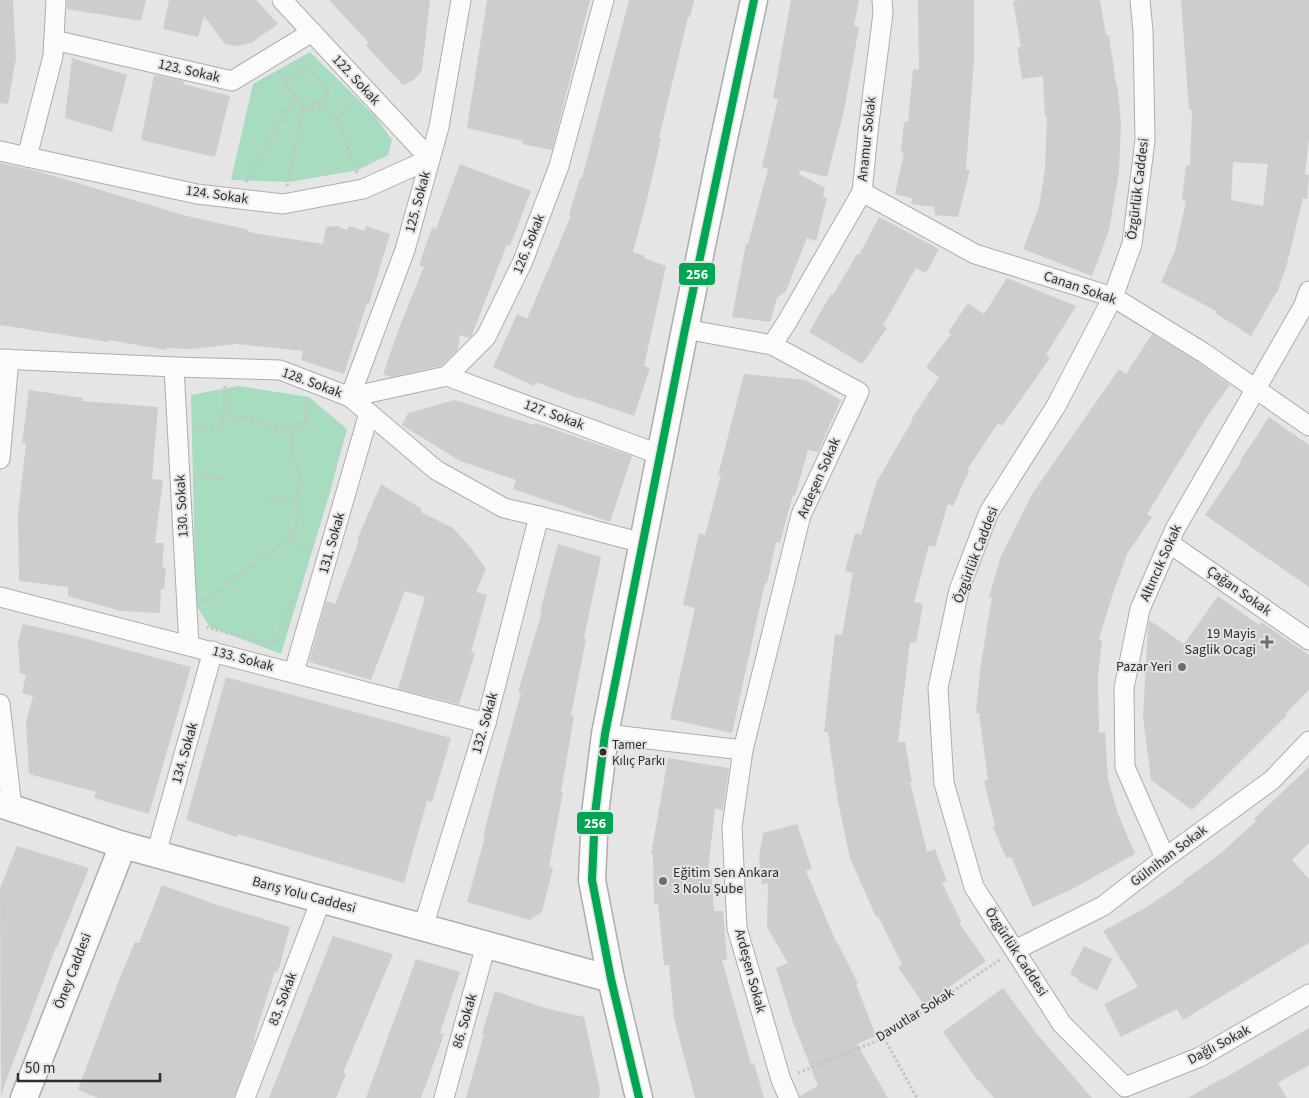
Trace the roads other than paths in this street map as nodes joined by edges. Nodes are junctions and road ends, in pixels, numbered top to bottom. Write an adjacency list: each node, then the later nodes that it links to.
1 (56, 0): 9 (street)
2 (282, 0): 8 (street, 122. Sokak)
3 (461, 0): 12 (street, 125. Sokak)
4 (604, 0): 20 (street, 126. Sokak)
5 (754, 0): 16 (main road)
6 (882, 0): 13 (street, Anamur Sokak)
7 (1140, 0): 15 (street, Özgürlük Caddesi)
8 (312, 32): 9 (street, 123. Sokak); 12 (street, 122. Sokak)
9 (54, 40): 11 (street)
10 (0, 151): 11 (street, 124. Sokak)
11 (27, 157): 12 (street, 124. Sokak)
12 (430, 160): 22 (street, 125. Sokak)
13 (862, 192): 15 (street, Canan Sokak); 17 (street, Anamur Sokak)
14 (1309, 292): 21 (street, Altıncık Sokak)
15 (1113, 296): 21 (street, Canan Sokak); 47 (street, Özgürlük Caddesi)
16 (685, 328): 17 (street, Ardeşen Sokak); 25 (main road)
17 (772, 345): 39 (street, Ardeşen Sokak)
18 (5, 359): 19 (street, 128. Sokak); 26 (street)
19 (174, 367): 22 (street, 128. Sokak); 32 (street, 130. Sokak)
20 (447, 376): 22 (street); 25 (street, 127. Sokak)
21 (1255, 388): 24 (street, Canan Sokak); 28 (street, Altıncık Sokak)
22 (350, 397): 23 (street, 128. Sokak)
23 (369, 414): 27 (street, 128. Sokak); 34 (street, 131. Sokak)
24 (1309, 426)
25 (661, 455): 29 (main road)
26 (0, 460)
27 (540, 516): 29 (street, 128. Sokak); 36 (street, 132. Sokak)
28 (1169, 543): 31 (street, Çağan Sokak); 43 (street, Altıncık Sokak)
29 (643, 544): 37 (main road)
30 (0, 597): 32 (street, 133. Sokak)
31 (1309, 640)
32 (189, 645): 33 (street, 133. Sokak)
33 (213, 651): 34 (street, 133. Sokak); 42 (street, 134. Sokak)
34 (294, 672): 36 (street, 133. Sokak)
35 (0, 704): 40 (street)
36 (486, 722): 45 (street, 132. Sokak)
37 (605, 734): 39 (street); 48 (main road)
38 (1309, 741): 43 (street, Gülnihan Sokak)
39 (743, 750): 55 (street, Ardeşen Sokak)
40 (6, 806): 41 (main road, Barış Yolu Caddesi)
41 (122, 845): 42 (main road, Barış Yolu Caddesi); 51 (main road, Öney Caddesi)
42 (156, 854): 44 (main road, Barış Yolu Caddesi)
43 (1164, 858): 47 (street, Gülnihan Sokak)
44 (321, 900): 45 (main road, Barış Yolu Caddesi); 52 (street, 83. Sokak)
45 (423, 928): 46 (main road, Barış Yolu Caddesi)
46 (486, 945): 48 (main road, Barış Yolu Caddesi); 53 (street, 86. Sokak)
47 (1015, 950): 50 (street, Özgürlük Caddesi)
48 (611, 979): 54 (main road)
49 (1309, 994): 50 (street, Dağlı Sokak)
50 (1125, 1087)
51 (24, 1098)
52 (245, 1098)
53 (444, 1098)
54 (639, 1098)
55 (789, 1098)

